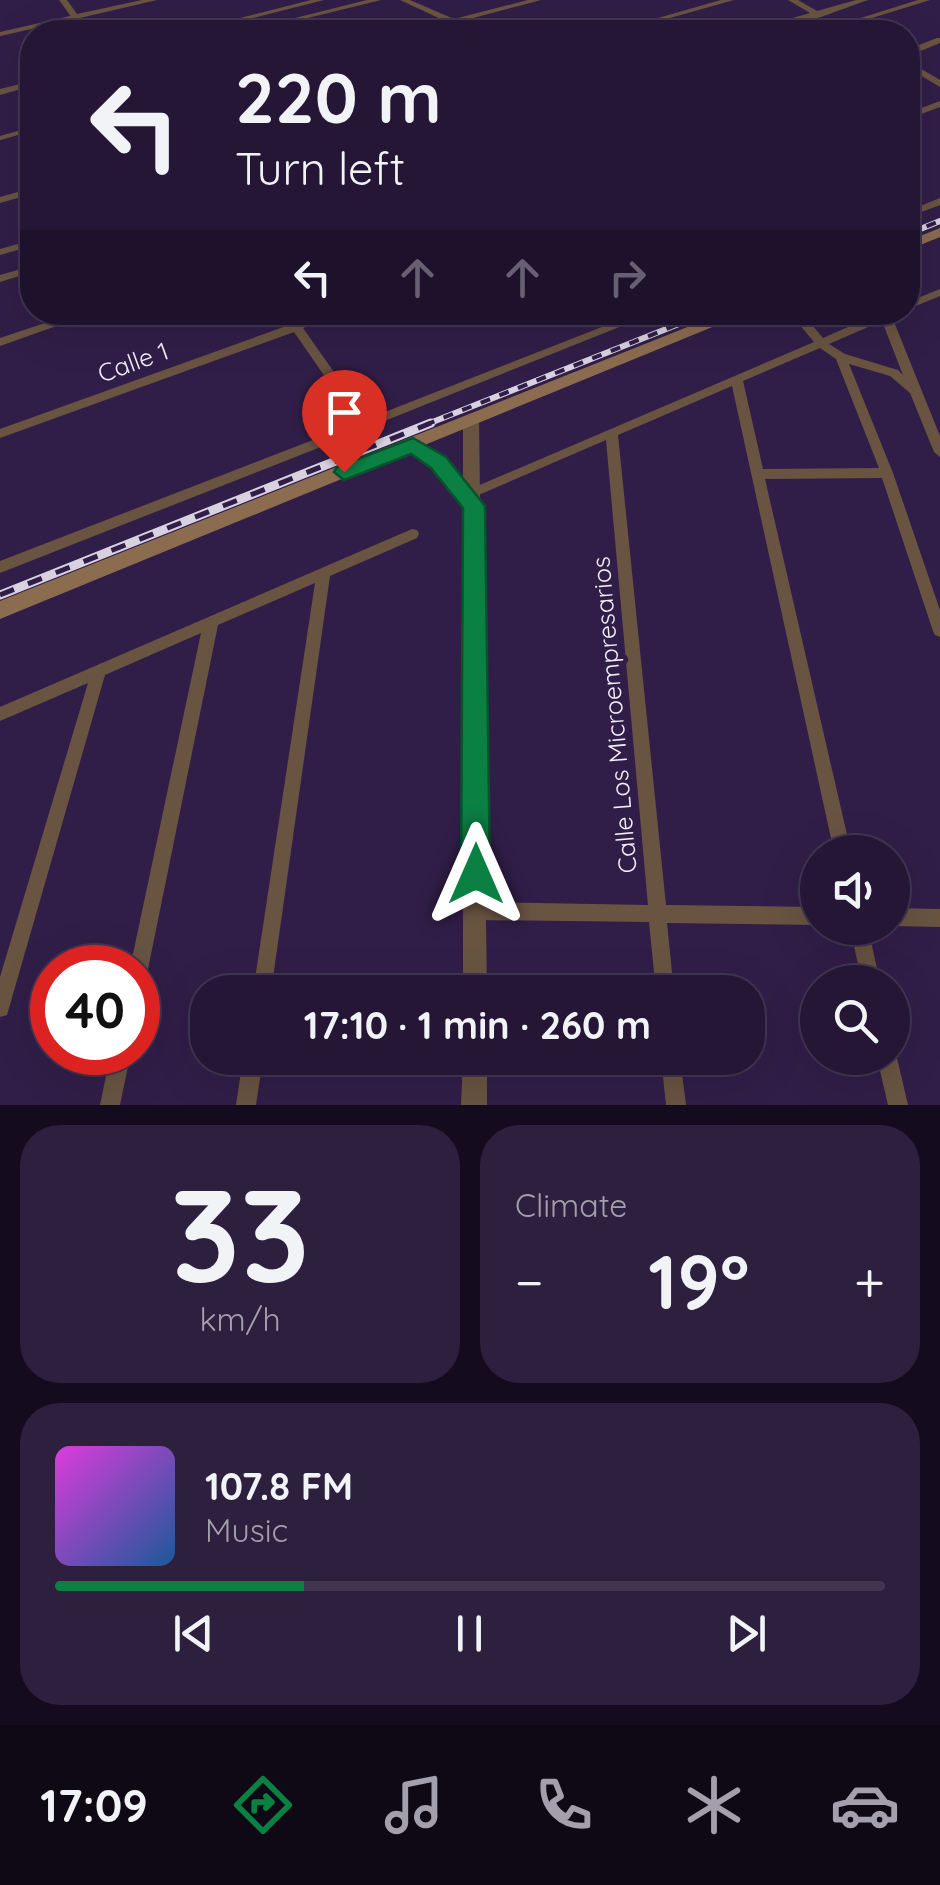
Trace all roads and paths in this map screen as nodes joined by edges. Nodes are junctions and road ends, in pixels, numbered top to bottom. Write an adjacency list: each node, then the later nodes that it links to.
1 (63, 0): 13 (street)
2 (153, 0): 13 (street)
3 (320, 0): 16 (street)
4 (377, 0): 17 (street)
5 (404, 0): 18 (street)
6 (428, 0): 19 (street)
7 (537, 0): 20 (street)
8 (730, 0): 21 (street)
9 (792, 0): 12 (street)
10 (864, 0): 12 (street)
11 (926, 0): 24 (street)
12 (817, 14): 22 (street); 23 (street)
13 (75, 17): 14 (lane); 15 (street)
14 (62, 20)
15 (77, 20)
16 (238, 20)
17 (293, 20)
18 (449, 20)
19 (452, 20)
20 (462, 20)
21 (658, 20)
22 (796, 20)
23 (828, 20)
24 (862, 20)
25 (52, 325): 33 (street)
26 (301, 325): 32 (street, Calle 1)
27 (619, 325): 39 (street)
28 (710, 325): 38 (main road)
29 (805, 325): 34 (street)
30 (864, 325): 34 (street)
31 (893, 325): 37 (street)
32 (296, 327): 39 (street); 41 (street, Calle 1)
33 (0, 342)
34 (822, 344): 35 (street); 36 (street)
35 (842, 357): 37 (street); 44 (street)
36 (738, 380): 40 (street); 45 (street)
37 (916, 393): 43 (street)
38 (472, 422): 42 (main road); 46 (street)
39 (366, 426): 48 (street)
40 (612, 433): 46 (street); 57 (street, Calle Los Microempresarios)
41 (0, 434)
42 (413, 445): 46 (street); 50 (main road)
43 (940, 452)
44 (887, 472): 45 (street); 52 (street)
45 (758, 474): 55 (street)
46 (474, 499): 56 (street)
47 (412, 534): 49 (street)
48 (0, 567)
49 (323, 574): 51 (street); 62 (street)
50 (0, 610)
51 (211, 622): 53 (street); 61 (street)
52 (940, 632)
53 (98, 671): 54 (street); 65 (street)
54 (0, 714)
55 (838, 835)
56 (476, 911): 57 (street); 63 (street)
57 (658, 914): 58 (street); 64 (street, Calle Los Microempresarios)
58 (800, 916)
59 (910, 918): 60 (street)
60 (940, 918)
61 (144, 945)
62 (264, 975)
63 (475, 975)
64 (663, 975)
65 (0, 1008)
66 (116, 1075): 71 (street)
67 (250, 1075): 72 (street)
68 (475, 1075): 73 (street)
69 (673, 1075): 74 (street)
70 (891, 1075): 75 (street)
71 (110, 1105)
72 (246, 1105)
73 (474, 1105)
74 (676, 1105)
75 (898, 1105)

